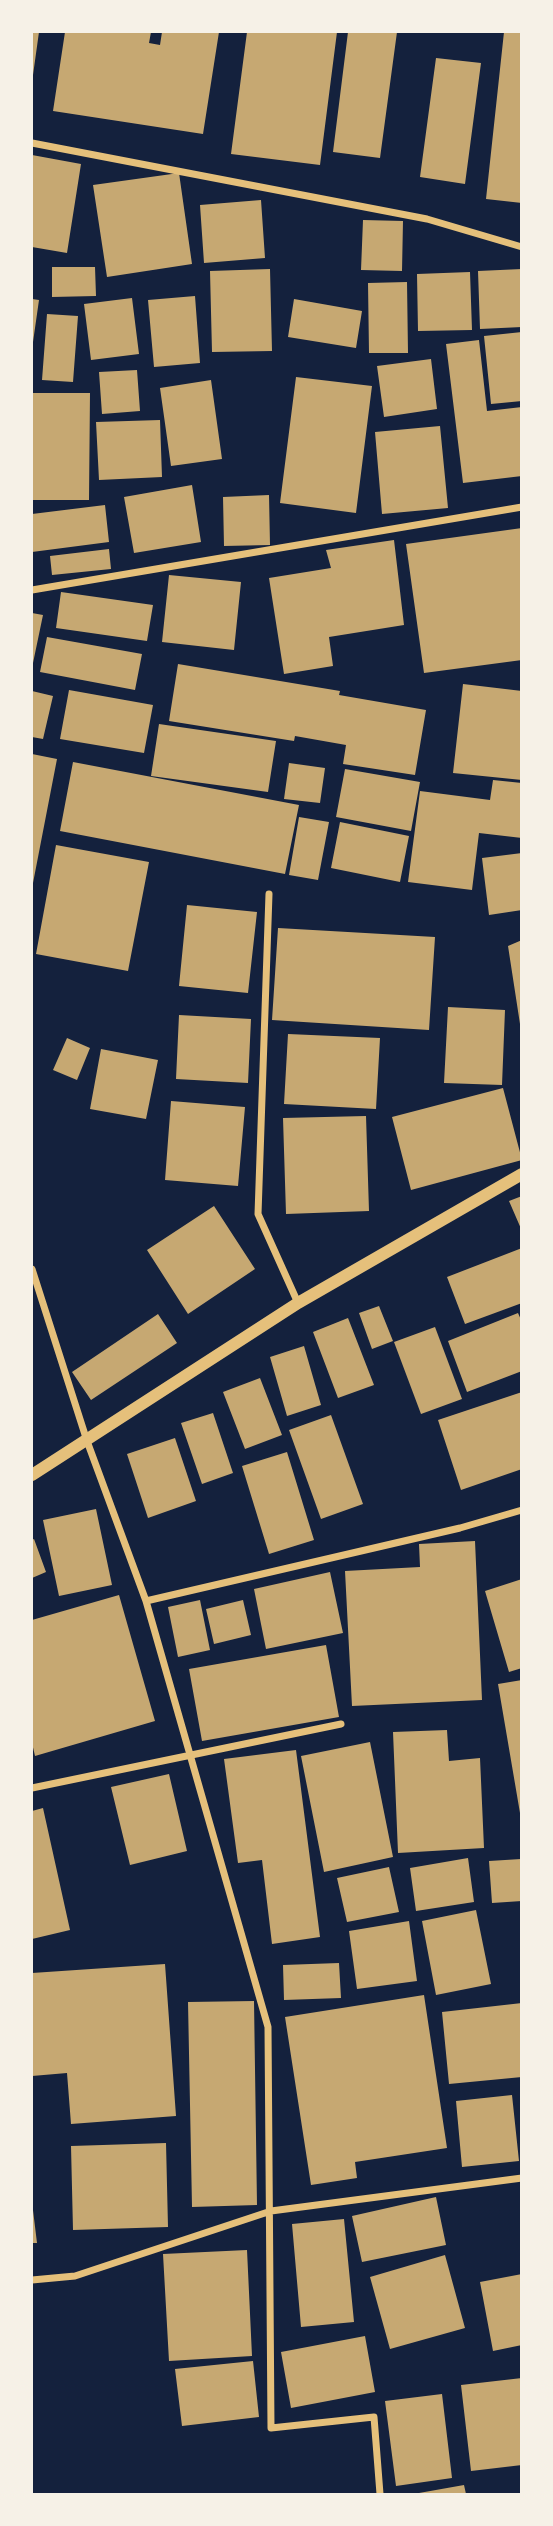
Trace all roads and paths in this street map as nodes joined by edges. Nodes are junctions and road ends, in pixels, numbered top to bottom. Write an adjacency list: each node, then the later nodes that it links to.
1 (32, 143): 2 (street)
2 (522, 247)
3 (522, 507): 4 (street)
4 (32, 590)
5 (269, 894): 8 (street)
6 (522, 1174): 8 (street)
7 (32, 1269): 9 (street)
8 (298, 1303): 9 (street)
9 (87, 1441): 10 (street); 12 (street)
10 (32, 1475)
11 (522, 1510): 12 (street)
12 (146, 1601): 14 (street)
13 (341, 1724): 14 (street)
14 (190, 1755): 15 (street); 17 (street)
15 (32, 1788)
16 (522, 2178): 17 (street)
17 (271, 2211): 18 (street); 19 (street)
18 (32, 2280)
19 (380, 2494)

